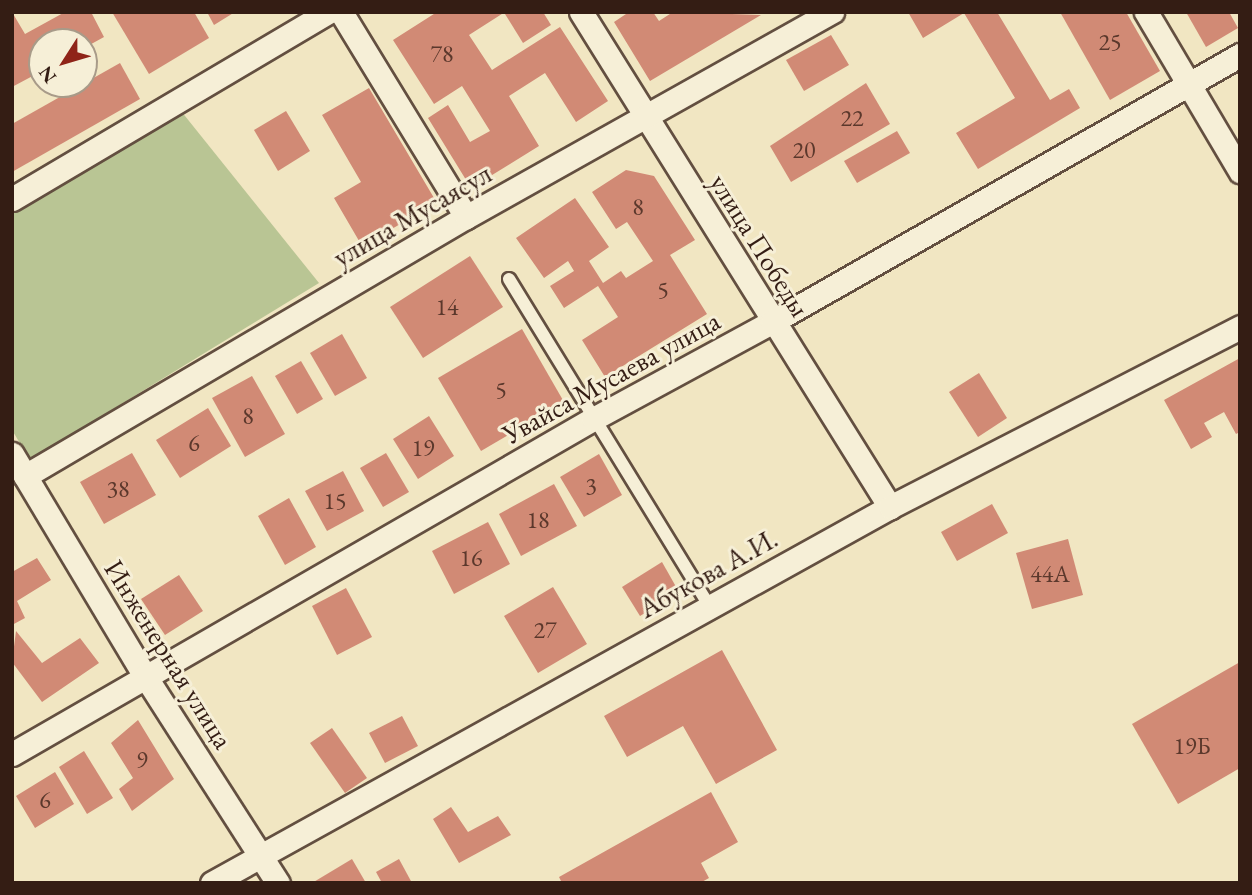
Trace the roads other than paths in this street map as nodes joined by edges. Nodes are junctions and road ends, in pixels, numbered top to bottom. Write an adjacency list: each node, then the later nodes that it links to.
1 (328, 12): 10 (street)
2 (341, 12): 11 (street)
3 (582, 12): 8 (street, улица Победы)
4 (832, 12): 8 (street, улица Мусаясул)
5 (1146, 12): 7 (street)
6 (1240, 55): 7 (street, Увайса Мусаева улица)
7 (1187, 82): 9 (street); 13 (street, Увайса Мусаева улица)
8 (645, 116): 11 (street, улица Мусаясул); 13 (street, улица Победы)
9 (1240, 171)
10 (12, 199)
11 (466, 217): 17 (street, улица Мусаясул)
12 (509, 279): 15 (lane)
13 (772, 322): 15 (street, Увайса Мусаева улица); 18 (street, улица Победы)
14 (1240, 327): 18 (street, Абукова А.И.)
15 (593, 419): 19 (lane); 20 (street, Увайса Мусаева улица)
16 (12, 454): 17 (street, Инженерная улица)
17 (25, 476): 20 (street, Инженерная улица)
18 (890, 507): 19 (street, Абукова А.И.)
19 (709, 606): 22 (street, Абукова А.И.)
20 (145, 677): 21 (street, Увайса Мусаева улица); 22 (street, Инженерная улица)
21 (12, 754)
22 (263, 857): 23 (street, Абукова А.И.); 24 (street, Инженерная улица)
23 (212, 883)
24 (278, 883)

